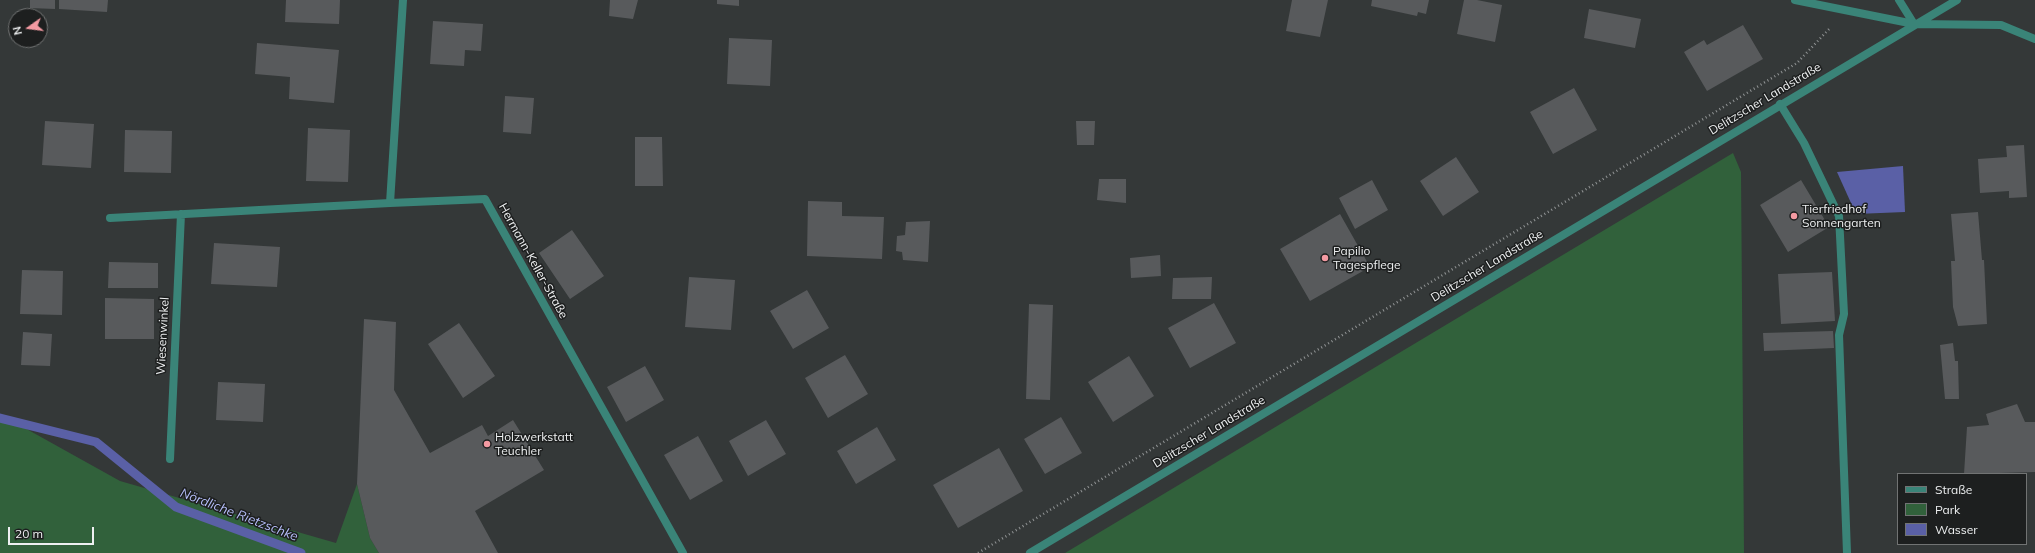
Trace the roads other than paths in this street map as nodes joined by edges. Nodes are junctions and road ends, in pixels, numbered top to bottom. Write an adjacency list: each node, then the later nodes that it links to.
1 (403, 0): 8 (street)
2 (1795, 0): 5 (street)
3 (1899, 0): 5 (street)
4 (1957, 0): 5 (street, Delitzscher Landstraße)
5 (1914, 24): 6 (street); 7 (street, Delitzscher Landstraße)
6 (2035, 39)
7 (1780, 104): 13 (street, Delitzscher Landstraße); 14 (street)
8 (390, 203): 9 (street); 12 (street, Hermann-Keller-Straße)
9 (181, 214): 10 (street); 11 (street, Wiesenwinkel)
10 (110, 218)
11 (170, 459)
12 (683, 553)
13 (1030, 553)
14 (1847, 553)

